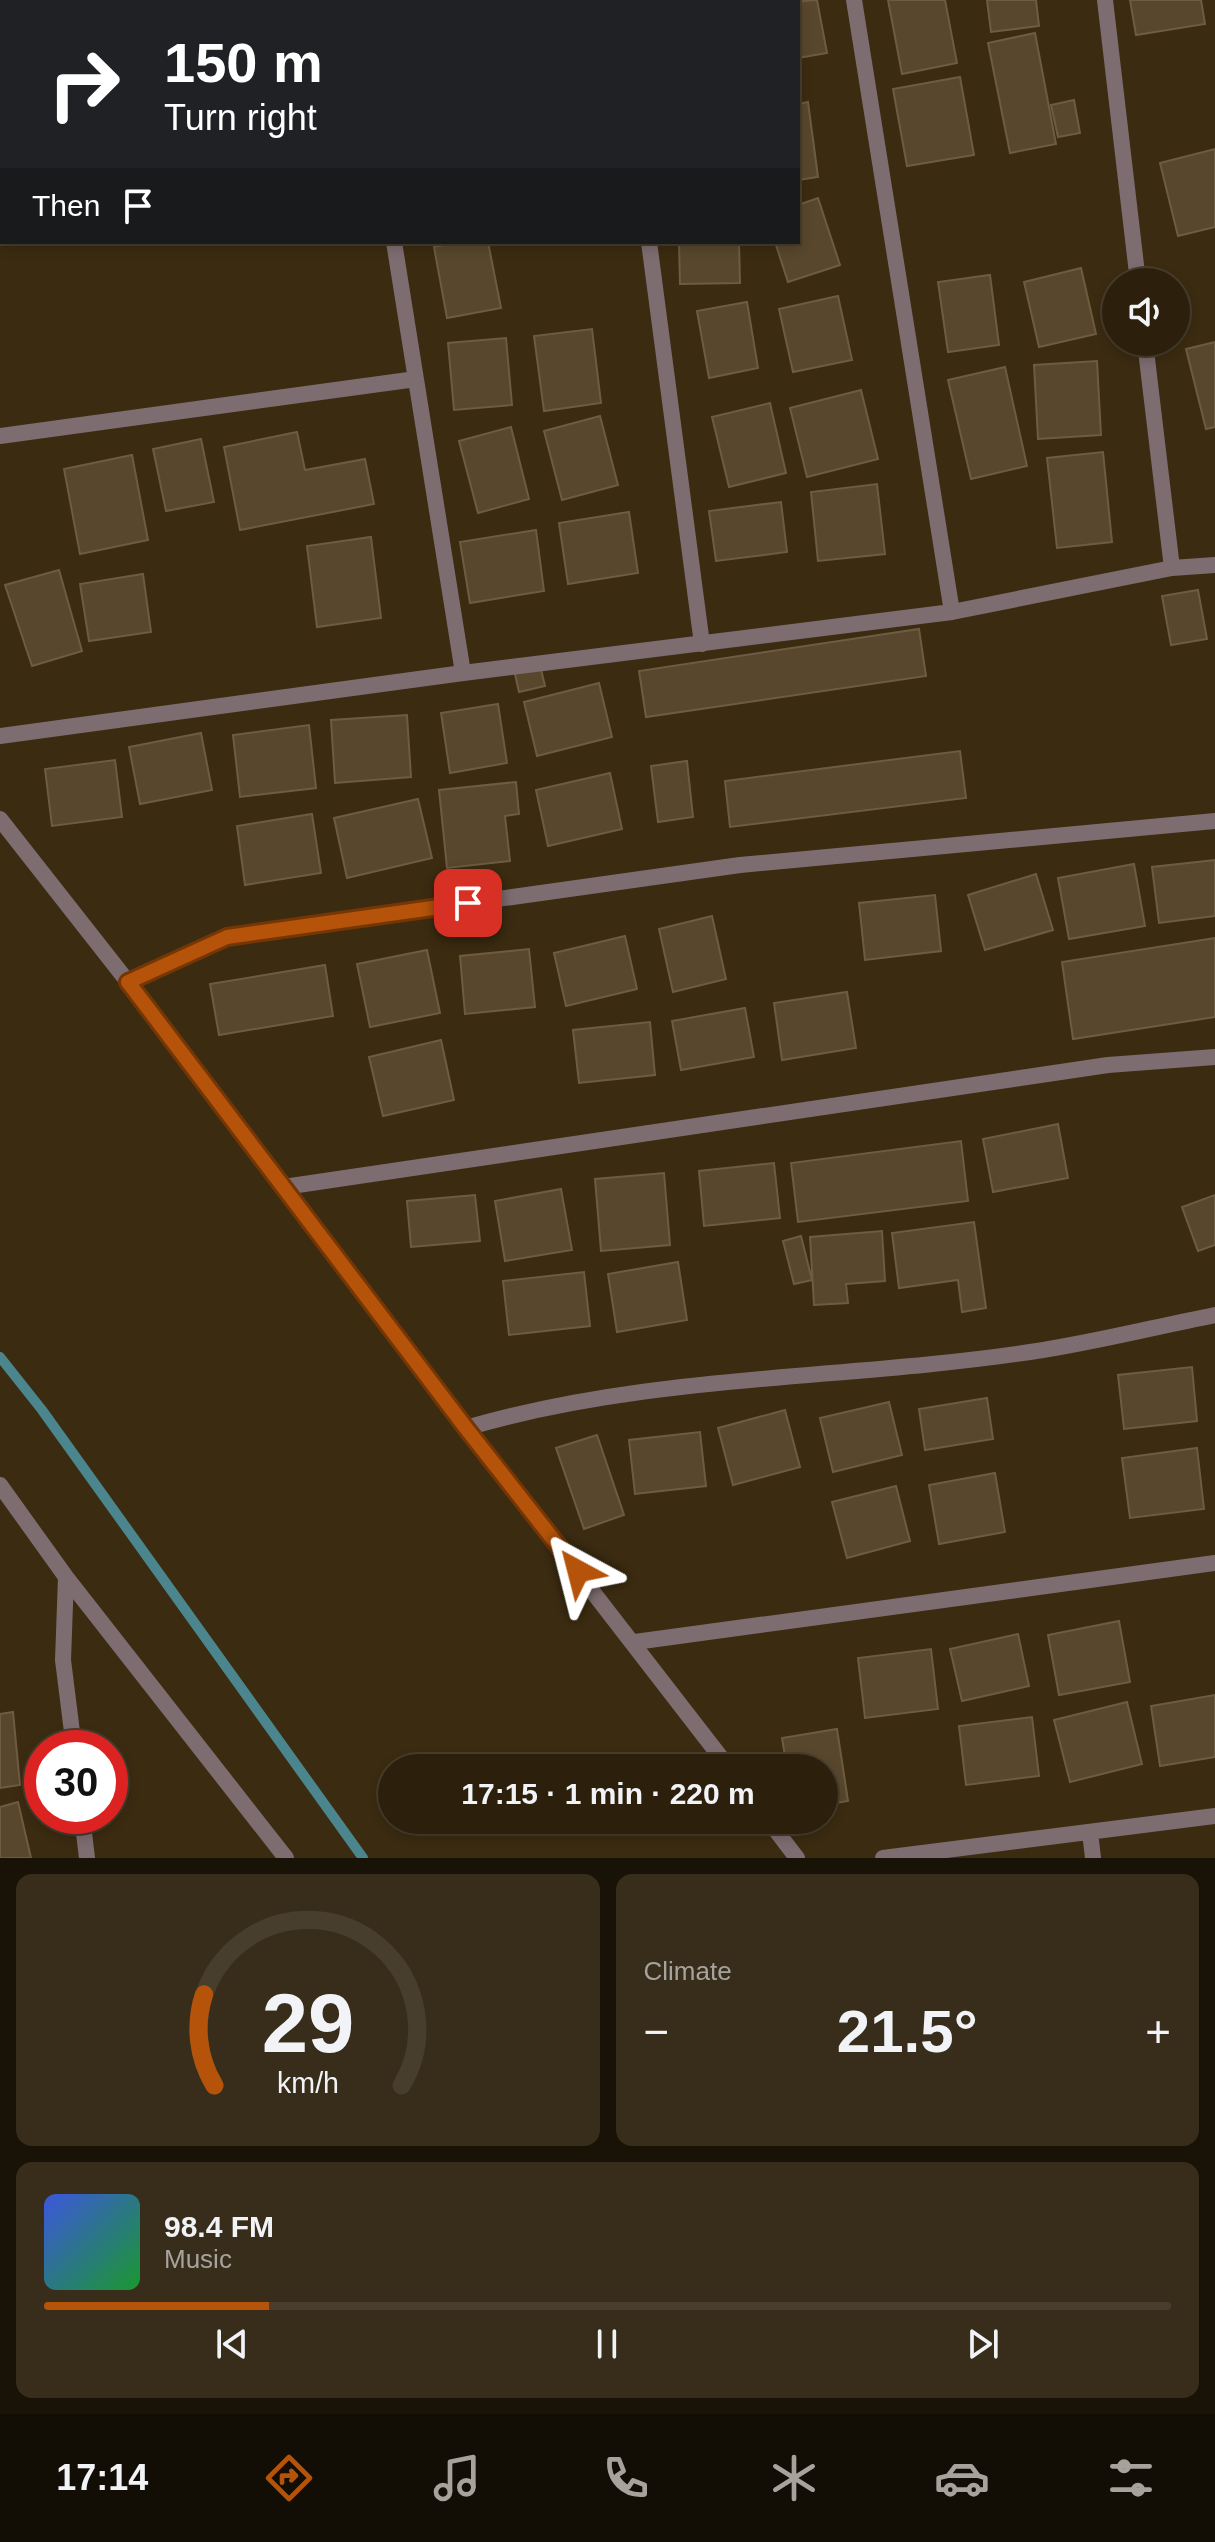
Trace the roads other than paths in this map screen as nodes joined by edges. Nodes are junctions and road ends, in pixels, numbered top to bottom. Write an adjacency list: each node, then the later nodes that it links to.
1 (854, 0): 11 (street)
2 (1105, 0): 5 (street)
3 (394, 244): 7 (street)
4 (649, 244): 12 (street)
5 (1136, 268)
6 (1147, 356): 10 (street)
7 (416, 379): 8 (street); 13 (street)
8 (0, 436)
9 (1215, 565): 10 (street)
10 (1172, 568): 11 (street)
11 (952, 612): 12 (street)
12 (702, 644): 13 (street)
13 (463, 673): 14 (street)
14 (0, 736)
15 (0, 819): 17 (street)
16 (1215, 821): 17 (street)
17 (128, 982): 19 (street)
18 (1215, 1057): 19 (street)
19 (284, 1187): 21 (street)
20 (1215, 1315): 21 (street)
21 (466, 1428): 25 (street)
22 (0, 1485): 24 (street)
23 (1215, 1563): 25 (street)
24 (66, 1577): 26 (street); 33 (street)
25 (635, 1642): 27 (street)
26 (72, 1730)
27 (719, 1754)
28 (1215, 1816): 29 (street)
29 (1090, 1832): 35 (street); 36 (street)
30 (84, 1834): 32 (street)
31 (779, 1834): 34 (street)
32 (87, 1858)
33 (286, 1858)
34 (797, 1858)
35 (883, 1858)
36 (1093, 1858)

